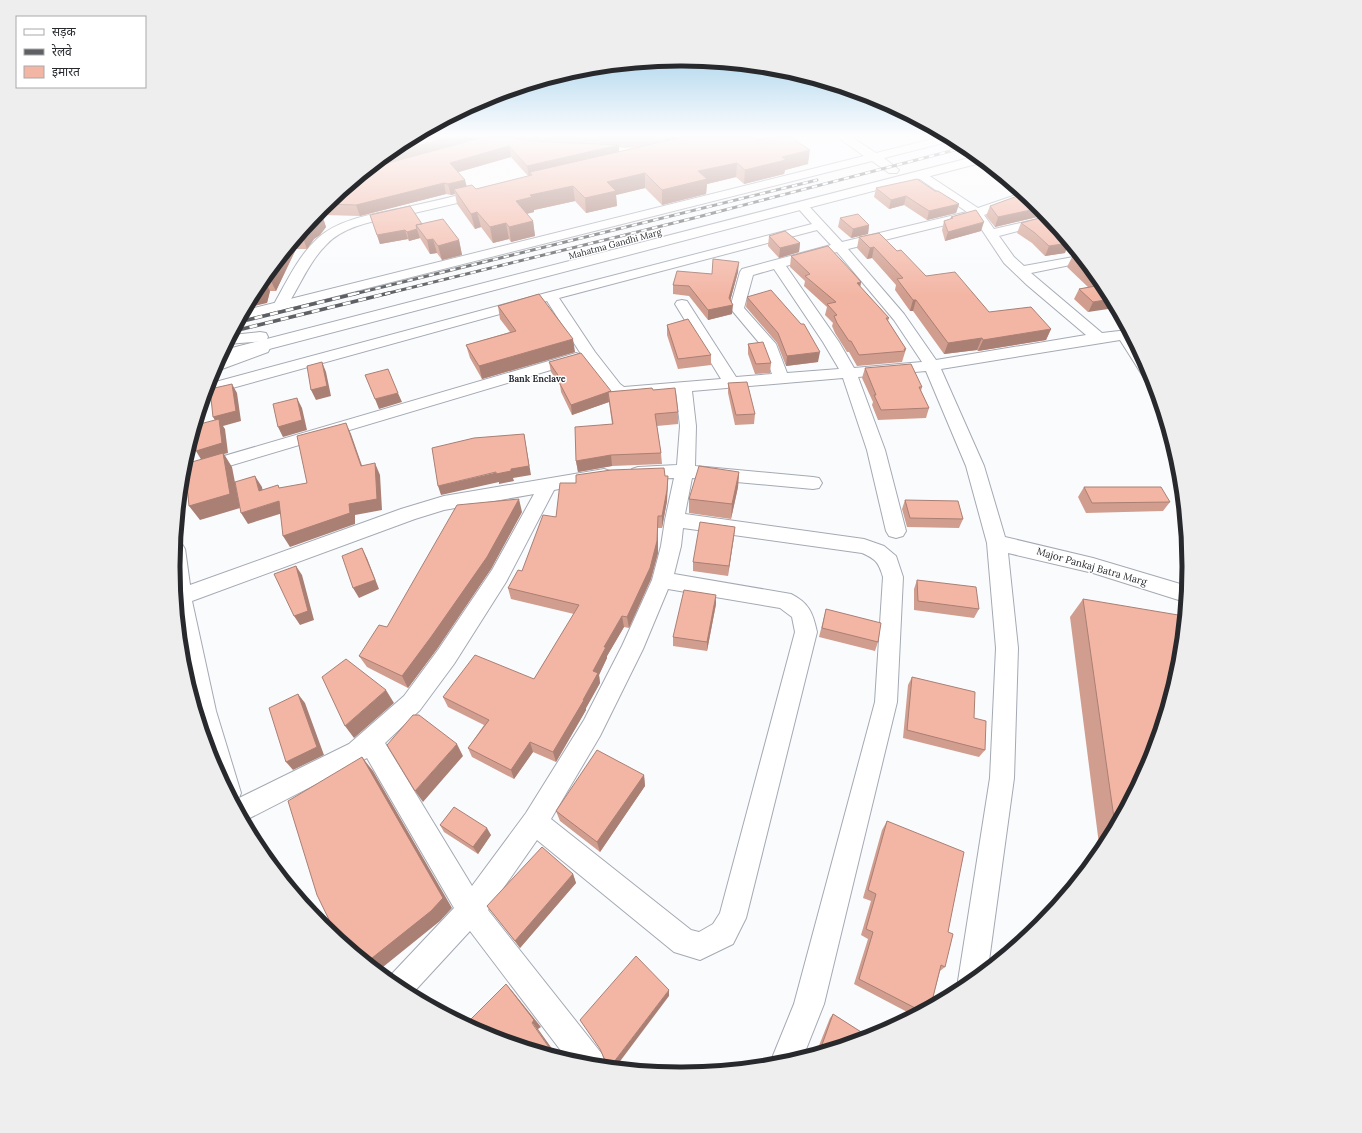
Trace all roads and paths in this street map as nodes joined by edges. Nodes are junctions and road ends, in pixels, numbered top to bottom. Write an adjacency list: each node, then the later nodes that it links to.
1 (750, 189): 20 (main road)
2 (821, 189): 23 (main road, Mahatma Gandhi Marg)
3 (868, 189): 7 (main road, Mahatma Gandhi Marg)
4 (941, 189): 8 (street)
5 (491, 192): 11 (street)
6 (1020, 198): 8 (street)
7 (802, 206): 12 (street); 26 (main road, Mahatma Gandhi Marg)
8 (977, 213): 13 (street); 14 (street)
9 (1042, 221): 13 (street)
10 (326, 222): 11 (street)
11 (355, 223): 20 (street)
12 (819, 226): 14 (street); 18 (street)
13 (992, 234): 17 (street)
14 (839, 247): 16 (street); 31 (street)
15 (1076, 260): 17 (street)
16 (777, 264): 32 (street); 33 (street)
17 (1021, 271): 24 (street)
18 (551, 296): 29 (street); 36 (street)
19 (682, 304): 34 (street)
20 (280, 306): 21 (main road)
21 (250, 313)
22 (1125, 335): 24 (street)
23 (260, 337): 25 (main road, Mahatma Gandhi Marg); 27 (main road, Mahatma Gandhi Marg)
24 (1099, 338): 31 (street)
25 (235, 339)
26 (280, 341): 28 (main road, Mahatma Gandhi Marg); 30 (main road, Mahatma Gandhi Marg)
27 (233, 344)
28 (228, 354)
29 (589, 354): 35 (street); 38 (street)
30 (225, 362)
31 (932, 366): 32 (street); 43 (street)
32 (849, 372): 33 (street); 42 (street)
33 (781, 378): 34 (street)
34 (731, 382): 35 (street)
35 (683, 386): 37 (street)
36 (214, 388)
37 (685, 471): 39 (street); 40 (street); 41 (street)
38 (190, 472)
39 (813, 483)
40 (548, 484): 46 (street); 49 (street)
41 (674, 520): 44 (street); 55 (street)
42 (896, 531)
43 (997, 543): 45 (street, Major Pankaj Batra Marg); 53 (street)
44 (662, 580): 51 (street); 51 (street)
45 (1180, 592)
46 (182, 596)
47 (184, 619): 48 (street)
48 (205, 719)
49 (370, 741): 50 (street); 52 (street)
50 (243, 809)
51 (535, 822): 52 (street)
52 (471, 910): 54 (street); 56 (street)
53 (973, 973)
54 (403, 983)
55 (788, 1055)
56 (586, 1058)

